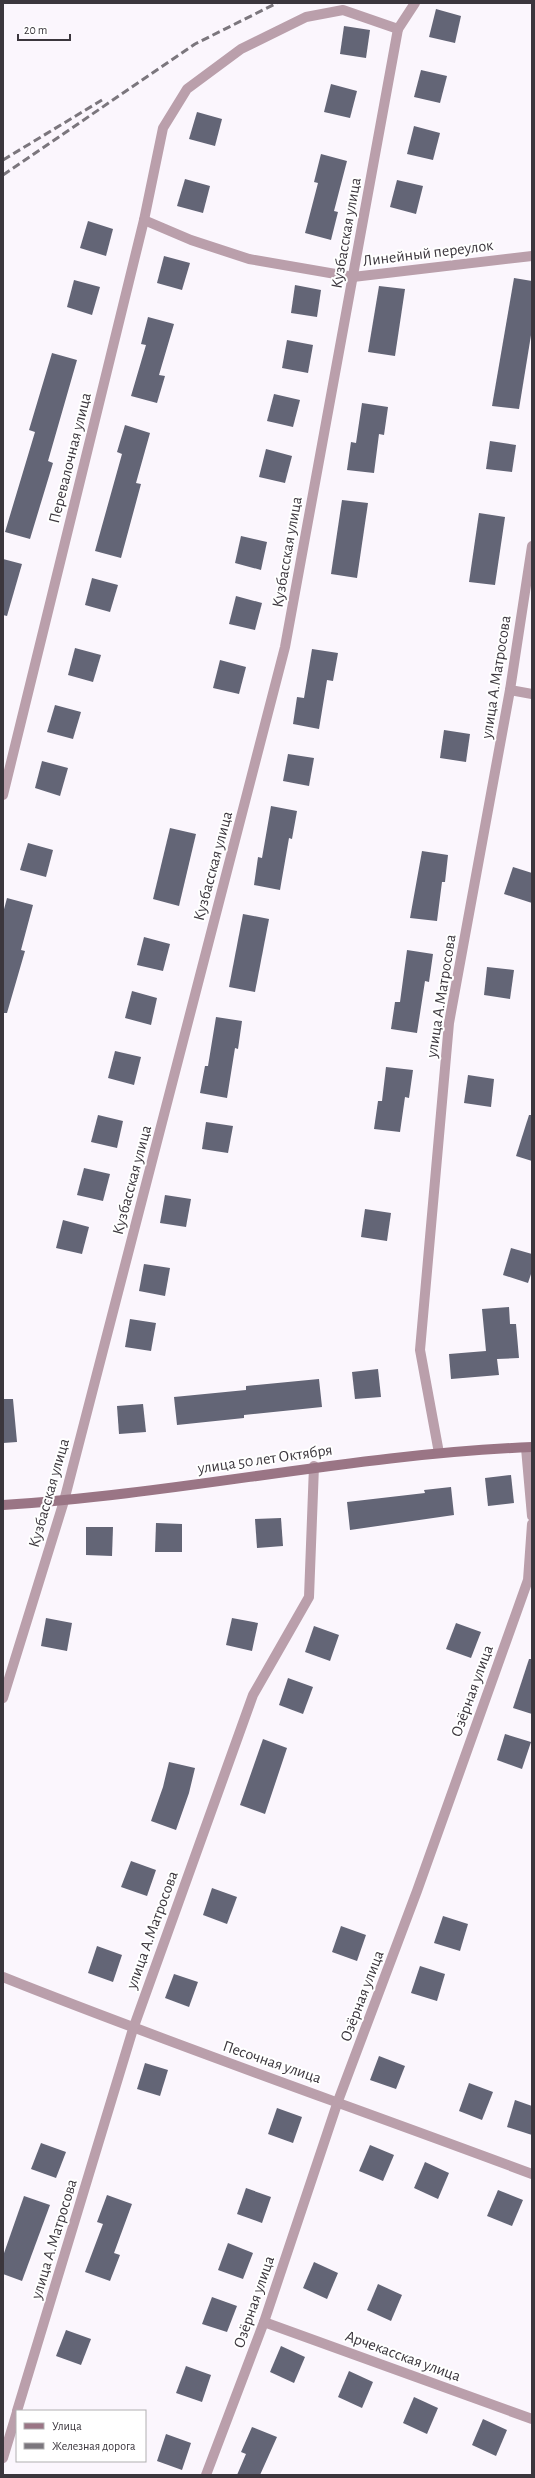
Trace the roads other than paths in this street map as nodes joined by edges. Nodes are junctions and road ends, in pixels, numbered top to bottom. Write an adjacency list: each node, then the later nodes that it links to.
1 (415, 3): 2 (street)
2 (398, 29): 3 (street, Перевалочная улица); 5 (street, Кузбасская улица)
3 (144, 220): 5 (street, Линейный переулок); 9 (street, Перевалочная улица)
4 (532, 256): 5 (street, Линейный переулок)
5 (353, 277): 13 (street, Кузбасская улица)
6 (532, 546): 7 (street, улица А.Матросова)
7 (510, 690): 8 (street); 11 (street, улица А.Матросова)
8 (532, 694)
9 (3, 795)
10 (529, 1447): 11 (main road, улица 50 лет Октября); 15 (street)
11 (439, 1453): 12 (main road, улица 50 лет Октября)
12 (314, 1466): 13 (main road, улица 50 лет Октября); 19 (street, улица А.Матросова)
13 (64, 1501): 14 (main road, улица 50 лет Октября); 17 (street, Кузбасская улица)
14 (3, 1505)
15 (532, 1516)
16 (532, 1524): 20 (street, Озёрная улица)
17 (3, 1698)
18 (3, 1978): 19 (street, Песочная улица)
19 (133, 2029): 20 (street, Песочная улица); 23 (street, улица А.Матросова)
20 (338, 2101): 21 (street, Песочная улица); 22 (street, Озёрная улица)
21 (532, 2174)
22 (264, 2322): 25 (street, Арчекасская улица); 27 (street, Озёрная улица)
23 (17, 2410)
24 (16, 2414): 26 (street, улица А.Матросова)
25 (532, 2419)
26 (3, 2458)
27 (206, 2475)

